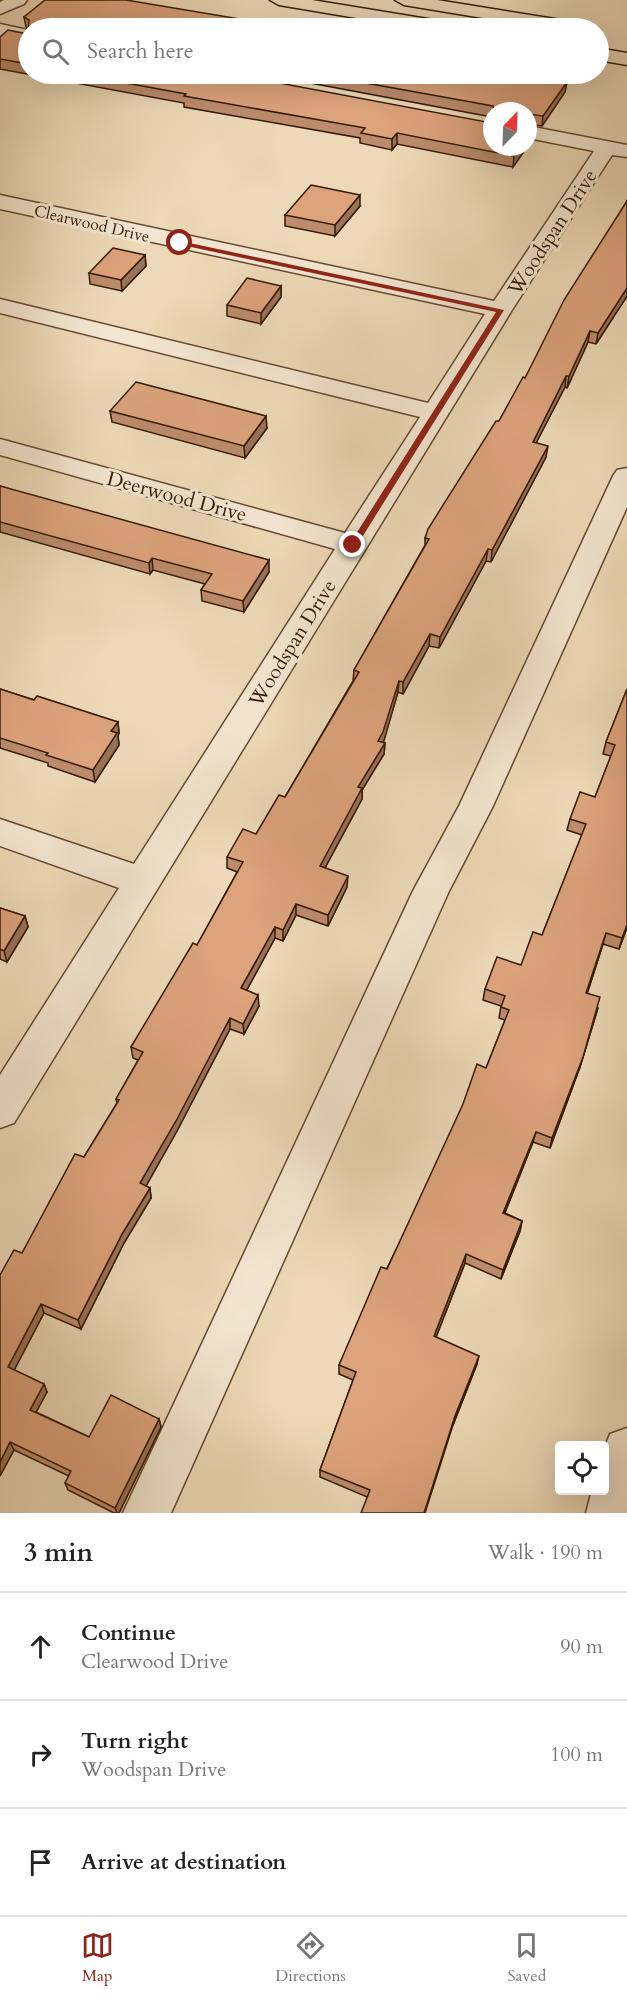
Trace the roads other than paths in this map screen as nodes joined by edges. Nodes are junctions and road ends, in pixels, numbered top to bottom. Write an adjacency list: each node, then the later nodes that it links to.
1 (18, 0): 4 (street)
2 (279, 0): 5 (main road)
3 (404, 0): 6 (main road)
4 (0, 9)
5 (387, 18)
6 (513, 18)
7 (0, 30): 8 (street)
8 (18, 34)
9 (609, 56): 10 (main road)
10 (627, 59)
11 (537, 134): 12 (street)
12 (617, 149): 15 (street, Woodspan Drive)
13 (0, 202): 15 (street, Clearwood Drive)
14 (0, 306): 16 (street)
15 (500, 310): 16 (street, Woodspan Drive)
16 (436, 413): 19 (street, Woodspan Drive)
17 (0, 447): 19 (street, Deerwood Drive)
18 (627, 476): 24 (street)
19 (353, 545): 21 (street, Woodspan Drive)
20 (0, 832): 21 (street)
21 (144, 882): 22 (street, Woodspan Drive)
22 (0, 1110)
23 (627, 1451): 25 (street)
24 (147, 1513)
25 (610, 1513)

